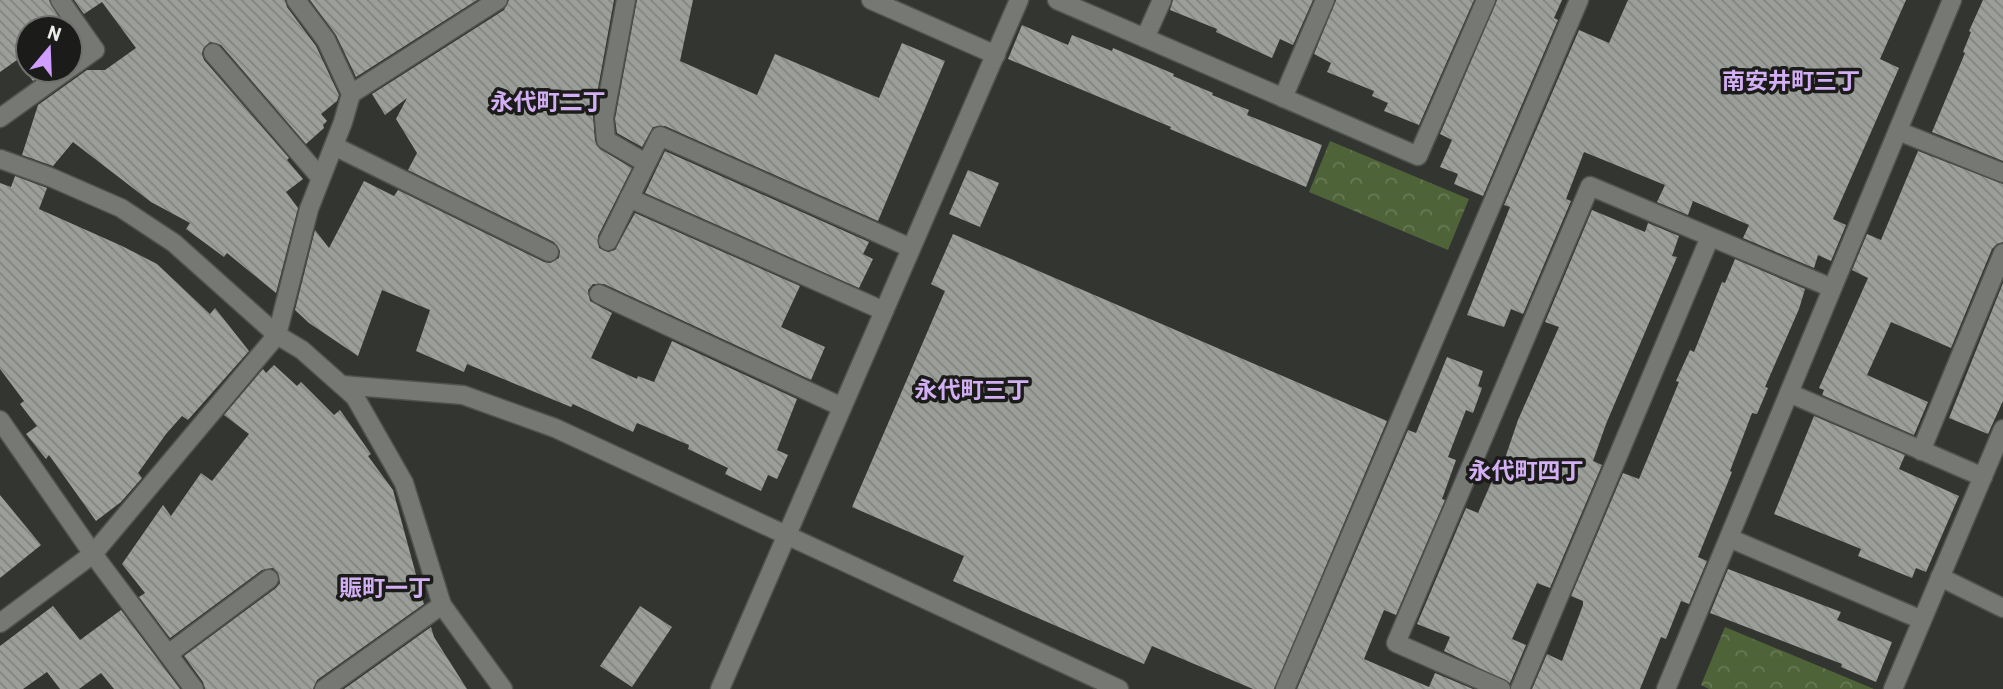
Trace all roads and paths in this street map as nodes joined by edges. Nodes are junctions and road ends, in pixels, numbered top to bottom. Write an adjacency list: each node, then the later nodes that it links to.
1 (296, 0): 18 (street)
2 (498, 0): 18 (street)
3 (626, 0): 24 (street)
4 (871, 0): 15 (street)
5 (1019, 0): 15 (street)
6 (1057, 0): 13 (street)
7 (1162, 0): 13 (street)
8 (1325, 0): 19 (street)
9 (1486, 0): 19 (street)
10 (1580, 0): 59 (street)
11 (1952, 0): 21 (street)
12 (84, 34): 16 (street)
13 (1145, 38): 19 (street)
14 (213, 53): 26 (street)
15 (996, 55): 30 (street)
16 (84, 58)
17 (47, 84): 20 (street)
18 (351, 94): 22 (street)
19 (1283, 98)
20 (0, 118)
21 (1898, 131): 25 (street); 33 (street)
22 (334, 146): 26 (street); 31 (street)
23 (0, 159): 36 (street)
24 (646, 163): 27 (street); 30 (street)
25 (2003, 173)
26 (320, 177): 36 (street)
27 (629, 198): 29 (street); 35 (street)
28 (1710, 237): 33 (street); 60 (street); 61 (street)
29 (608, 241)
30 (911, 248): 35 (street)
31 (549, 253)
32 (2003, 253): 42 (street)
33 (1832, 288): 38 (street)
34 (600, 294): 39 (street)
35 (884, 311): 39 (street)
36 (277, 335): 37 (street); 46 (street)
37 (342, 385): 44 (street); 49 (street)
38 (1788, 393): 42 (street); 45 (street)
39 (842, 407): 44 (street)
40 (0, 420): 46 (street)
41 (2003, 429): 43 (street)
42 (1921, 451): 43 (street)
43 (1983, 477): 47 (street)
44 (787, 534): 57 (street); 58 (street)
45 (1728, 538): 51 (street); 62 (street)
46 (93, 554): 52 (street); 53 (street)
47 (1940, 577): 50 (street); 51 (street)
48 (269, 579): 53 (street)
49 (442, 605): 55 (street); 56 (street)
50 (2003, 608)
51 (1922, 620): 63 (street)
52 (0, 623)
53 (168, 654): 54 (street)
54 (194, 689)
55 (324, 689)
56 (503, 689)
57 (720, 689)
58 (1119, 689)
59 (1285, 689)
60 (1501, 689)
61 (1520, 689)
62 (1666, 689)
63 (1893, 689)

